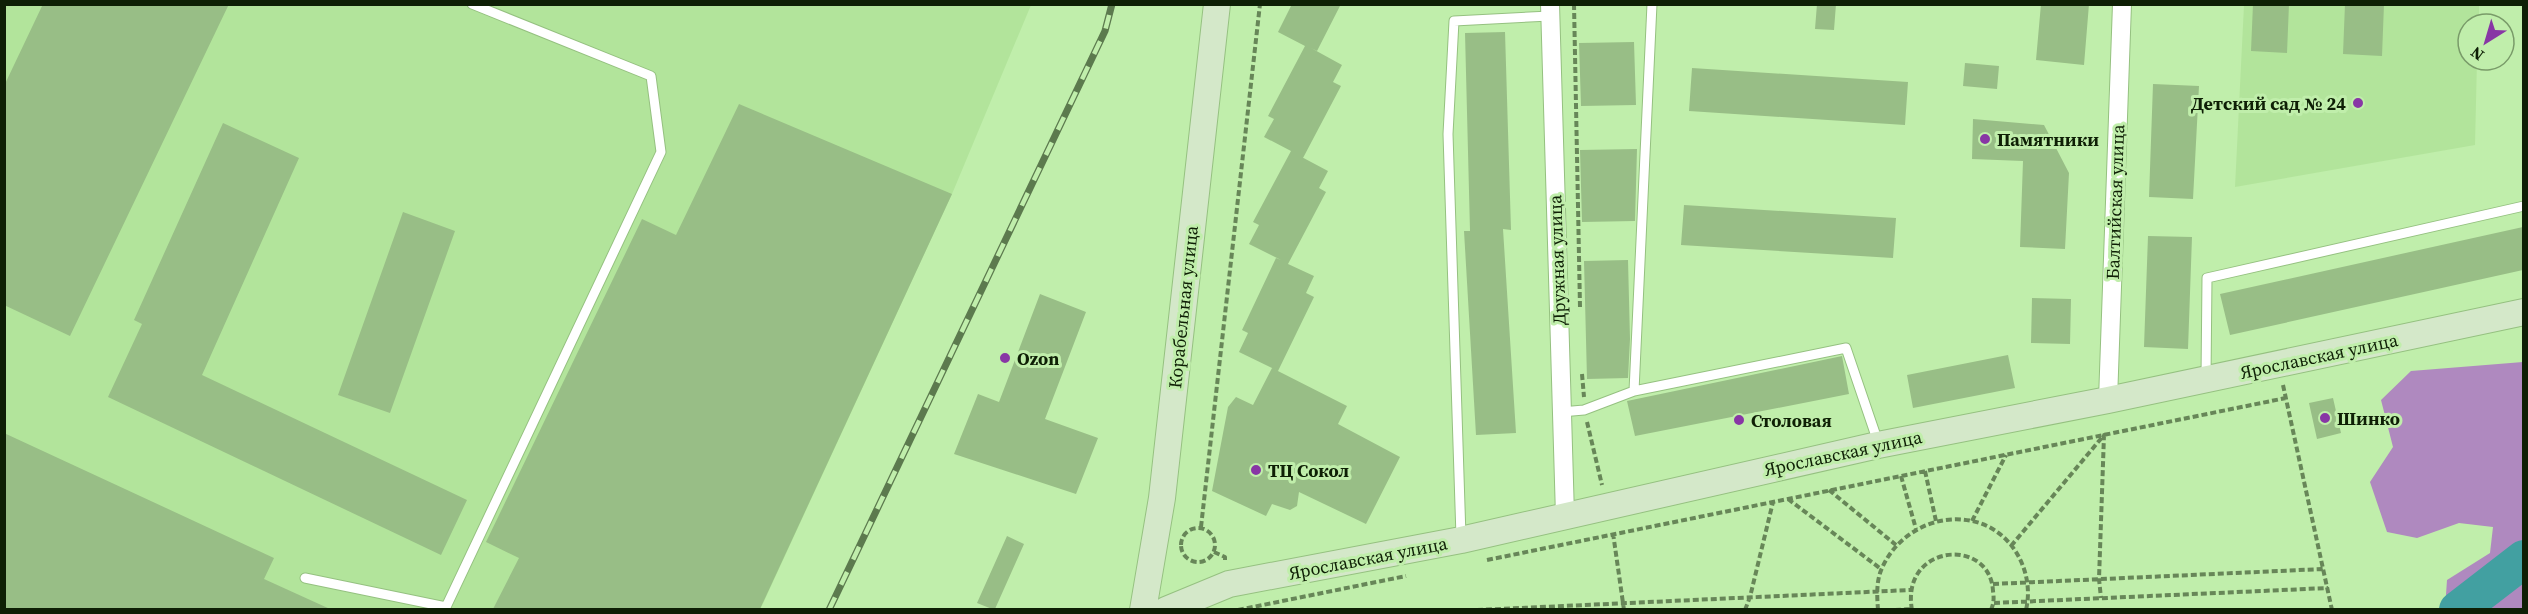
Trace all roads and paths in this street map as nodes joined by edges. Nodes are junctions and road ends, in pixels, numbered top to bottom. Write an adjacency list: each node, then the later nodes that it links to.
1 (472, 4): 41 (lane)
2 (1216, 4): 53 (street, Корабельная улица)
3 (1260, 4): 31 (path)
4 (1574, 4): 10 (path)
5 (1652, 4): 14 (lane)
6 (2122, 4): 16 (street, Балтийская улица)
7 (1550, 10): 18 (street, Дружная улица); 34 (lane)
8 (2523, 207): 13 (lane)
9 (2523, 312): 12 (street, Ярославская улица)
10 (1580, 315)
11 (1581, 363): 17 (path)
12 (2278, 364): 13 (street, Ярославская улица); 15 (path)
13 (2206, 380): 16 (street, Ярославская улица)
14 (1634, 391): 17 (lane); 20 (lane)
15 (2286, 398): 19 (path); 39 (path)
16 (2108, 400): 20 (street, Ярославская улица)
17 (1584, 410): 18 (lane); 27 (path)
18 (1561, 412): 28 (street, Дружная улица)
19 (2104, 435): 21 (path); 36 (path); 42 (path)
20 (1878, 445): 27 (street, Ярославская улица)
21 (2006, 455): 22 (path); 30 (path)
22 (1925, 471): 23 (path); 29 (path)
23 (1901, 476): 24 (path); 32 (path)
24 (1829, 490): 25 (path); 35 (path)
25 (1787, 499): 26 (path); 38 (path)
26 (1773, 502): 33 (path); 48 (path)
27 (1606, 506): 28 (street, Ярославская улица); 33 (path)
28 (1565, 516): 34 (street, Ярославская улица)
29 (1936, 521): 30 (path); 32 (path)
30 (1972, 521): 36 (path)
31 (1201, 527): 31 (path)
32 (1916, 529): 35 (path)
33 (1613, 535): 37 (path); 51 (path)
34 (1461, 540): 54 (street, Ярославская улица)
35 (1896, 545): 38 (path)
36 (2012, 546): 43 (path)
37 (1484, 560)
38 (1881, 569): 47 (path)
39 (2323, 569): 42 (path); 45 (path)
40 (1414, 574): 55 (path)
41 (305, 579)
42 (2099, 579): 43 (path); 49 (path)
43 (2029, 582): 44 (path); 50 (path)
44 (1993, 584): 46 (path); 52 (path)
45 (2328, 588): 49 (path); 64 (path)
46 (1910, 590): 47 (path); 61 (path)
47 (1877, 591): 48 (path); 59 (path)
48 (1750, 597): 51 (path); 58 (path)
49 (2101, 598): 50 (path)
50 (2028, 601): 52 (path); 63 (path)
51 (1623, 603): 56 (path); 57 (path)
52 (1994, 603): 62 (path)
53 (1143, 609)
54 (1167, 609)
55 (1238, 609)
56 (1477, 609)
57 (1624, 609)
58 (1745, 609)
59 (1878, 609)
60 (1895, 609): 61 (path)
61 (1912, 609)
62 (1991, 609)
63 (2026, 609)
64 (2332, 609)

